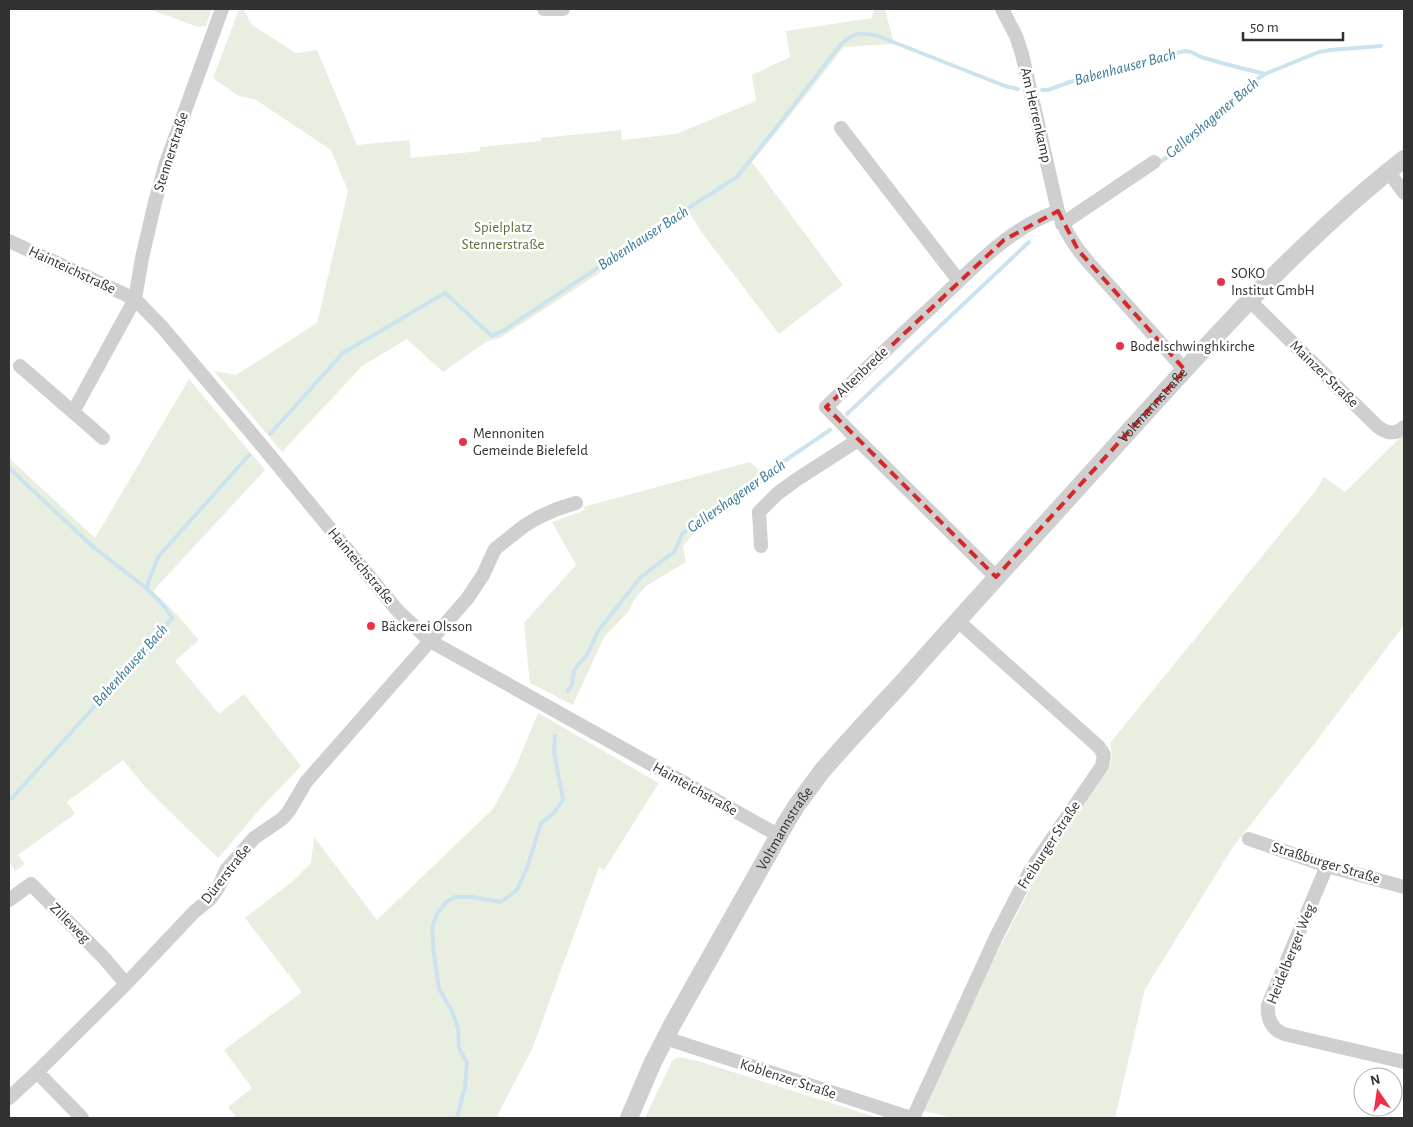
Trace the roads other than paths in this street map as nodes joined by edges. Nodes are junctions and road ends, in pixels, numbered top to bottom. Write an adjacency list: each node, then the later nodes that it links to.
1 (222, 9): 13 (street, Stennerstraße)
2 (544, 9): 3 (street)
3 (563, 9)
4 (1002, 9): 10 (street, Am Herrenkamp)
5 (841, 128): 12 (street)
6 (1404, 159): 8 (street, Voltmannstraße)
7 (1154, 162): 10 (street)
8 (1388, 171): 9 (street); 14 (street, Voltmannstraße)
9 (1404, 193)
10 (1060, 218): 12 (street, Altenbrede); 16 (street, Am Herrenkamp)
11 (9, 241): 13 (street, Hainteichstraße)
12 (959, 281): 20 (street, Altenbrede)
13 (135, 299): 17 (street, Hainteichstraße); 25 (street, Hainteichstraße)
14 (1250, 301): 16 (street, Voltmannstraße); 18 (street, Mainzer Straße)
15 (20, 366): 17 (street)
16 (1185, 370): 23 (street, Voltmannstraße)
17 (72, 412): 19 (street)
18 (1404, 427)
19 (103, 438)
20 (858, 440): 22 (street); 23 (street)
21 (576, 504): 25 (street)
22 (761, 546)
23 (996, 577): 24 (street, Voltmannstraße)
24 (958, 621): 26 (street, Voltmannstraße); 38 (street, Freiburger Straße)
25 (430, 641): 26 (street, Hainteichstraße); 31 (street, Dürerstraße)
26 (778, 835): 32 (street, Voltmannstraße)
27 (1249, 839): 28 (street, Straßburger Straße)
28 (1327, 866): 29 (street, Straßburger Straße); 33 (street, Heidelberger Weg)
29 (1404, 887)
30 (9, 900): 31 (street, Zilleweg)
31 (126, 984): 34 (street, Dürerstraße)
32 (665, 1038): 37 (street, Voltmannstraße); 38 (street, Koblenzer Straße)
33 (1404, 1062)
34 (37, 1072): 35 (street, Dürerstraße); 36 (street)
35 (9, 1098)
36 (82, 1118)
37 (628, 1118)
38 (912, 1118)

